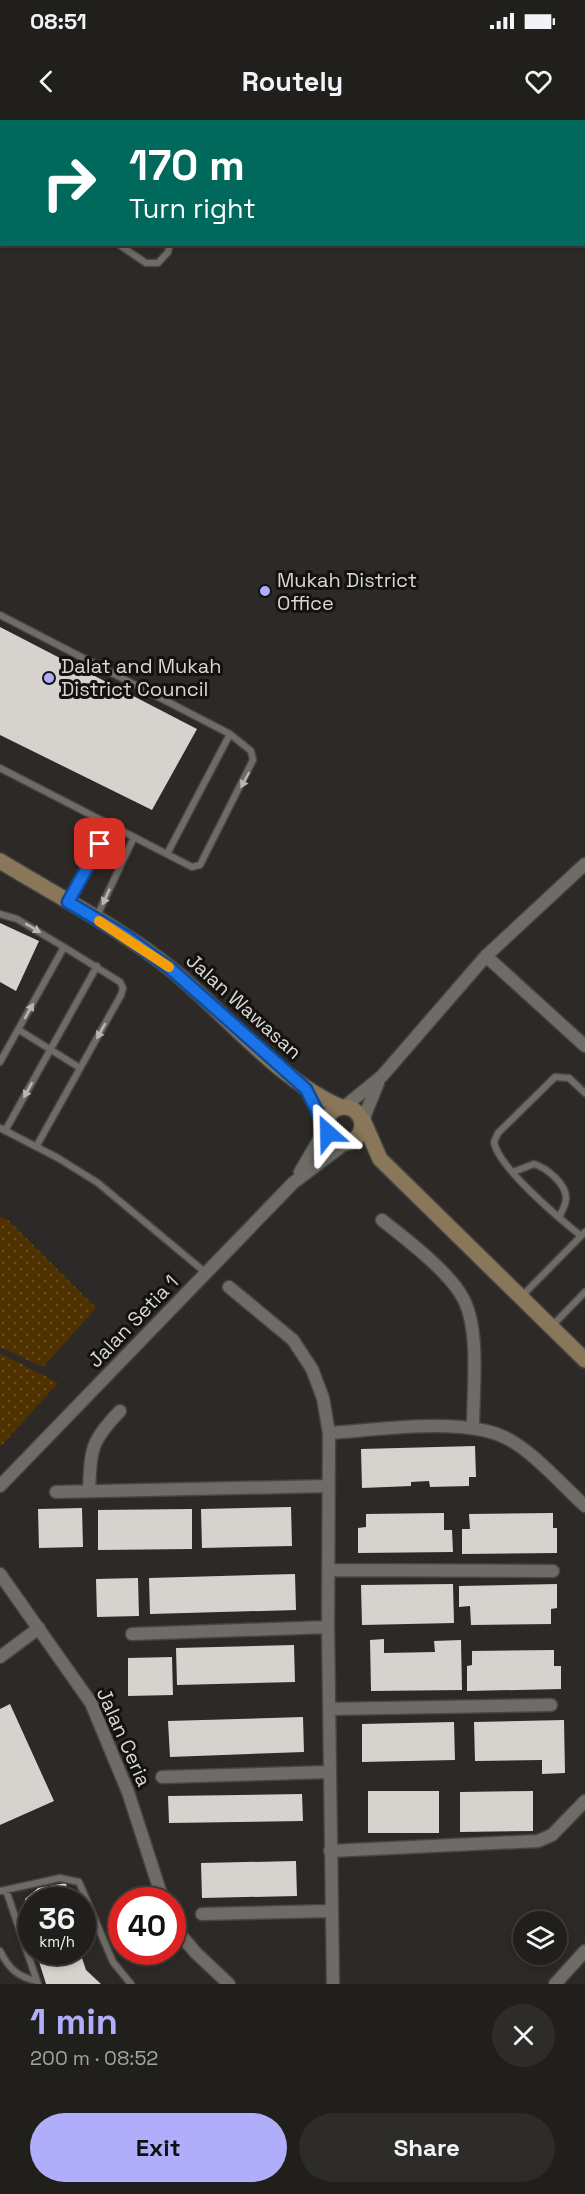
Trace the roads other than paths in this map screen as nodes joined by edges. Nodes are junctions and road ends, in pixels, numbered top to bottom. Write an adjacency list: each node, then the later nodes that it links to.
1 (121, 246): 2 (lane)
2 (170, 246)
3 (0, 615): 4 (lane)
4 (230, 734): 8 (lane); 8 (lane, one-way to 8)
5 (0, 768): 6 (lane)
6 (111, 825): 7 (lane); 11 (lane)
7 (134, 837): 8 (lane); 13 (lane, one-way to 13)
8 (166, 854)
9 (0, 861): 11 (street, Jalan Wawasan)
10 (585, 864): 15 (street)
11 (68, 902): 13 (street, Jalan Wawasan)
12 (0, 914): 14 (lane, one-way to 14)
13 (96, 919): 23 (street, Jalan Wawasan)
14 (64, 947): 16 (lane); 17 (lane, one-way to 14)
15 (486, 956): 18 (street); 22 (street)
16 (97, 966): 19 (lane); 21 (lane, one-way to 21)
17 (19, 1030): 19 (lane); 20 (lane)
18 (585, 1046)
19 (50, 1049): 21 (lane); 28 (lane, one-way to 28)
20 (0, 1062)
21 (80, 1068): 30 (lane)
22 (382, 1076): 25 (street); 26 (street)
23 (306, 1089): 25 (street, Jalan Wawasan); 27 (street, Jalan Wawasan)
24 (585, 1093): 32 (lane)
25 (343, 1107): 26 (street); 27 (street)
26 (363, 1120): 29 (street); 31 (street)
27 (326, 1128): 29 (street); 33 (street, Jalan Setia 1)
28 (3, 1130): 30 (lane)
29 (346, 1143): 31 (street); 33 (street, Jalan Setia 1)
30 (36, 1147): 37 (lane)
31 (380, 1159): 40 (street)
32 (513, 1172): 34 (lane); 34 (lane)
33 (294, 1183): 37 (street, Jalan Setia 1)
34 (559, 1217): 36 (lane)
35 (382, 1220): 44 (street)
36 (583, 1234): 40 (lane)
37 (206, 1273): 46 (street, Jalan Setia 1)
38 (229, 1287): 45 (street)
39 (585, 1292): 41 (lane)
40 (521, 1297): 41 (street)
41 (551, 1327): 42 (street)
42 (585, 1360)
43 (120, 1412): 48 (street)
44 (473, 1428): 45 (street); 50 (street)
45 (329, 1433): 47 (street)
46 (0, 1486)
47 (328, 1486): 48 (street); 51 (street)
48 (89, 1491): 49 (street)
49 (56, 1492)
50 (585, 1506)
51 (328, 1570): 52 (street); 54 (street)
52 (553, 1571)
53 (0, 1574): 55 (street, Jalan Ceria)
54 (328, 1627): 56 (street); 59 (street)
55 (39, 1628): 57 (street); 64 (street, Jalan Ceria)
56 (132, 1634)
57 (0, 1657)
58 (552, 1705): 59 (street)
59 (329, 1709): 60 (street)
60 (329, 1772): 61 (street); 63 (street)
61 (162, 1777)
62 (585, 1801): 63 (street)
63 (330, 1851): 66 (street)
64 (159, 1887)
65 (3, 1891): 71 (lane); 72 (lane)
66 (331, 1911): 67 (street); 74 (street)
67 (202, 1914)
68 (186, 1941): 73 (street)
69 (0, 1951): 71 (lane)
70 (585, 1951): 75 (street)
71 (38, 1983)
72 (128, 1983)
73 (229, 1984)
74 (333, 1984)
75 (555, 1984)

